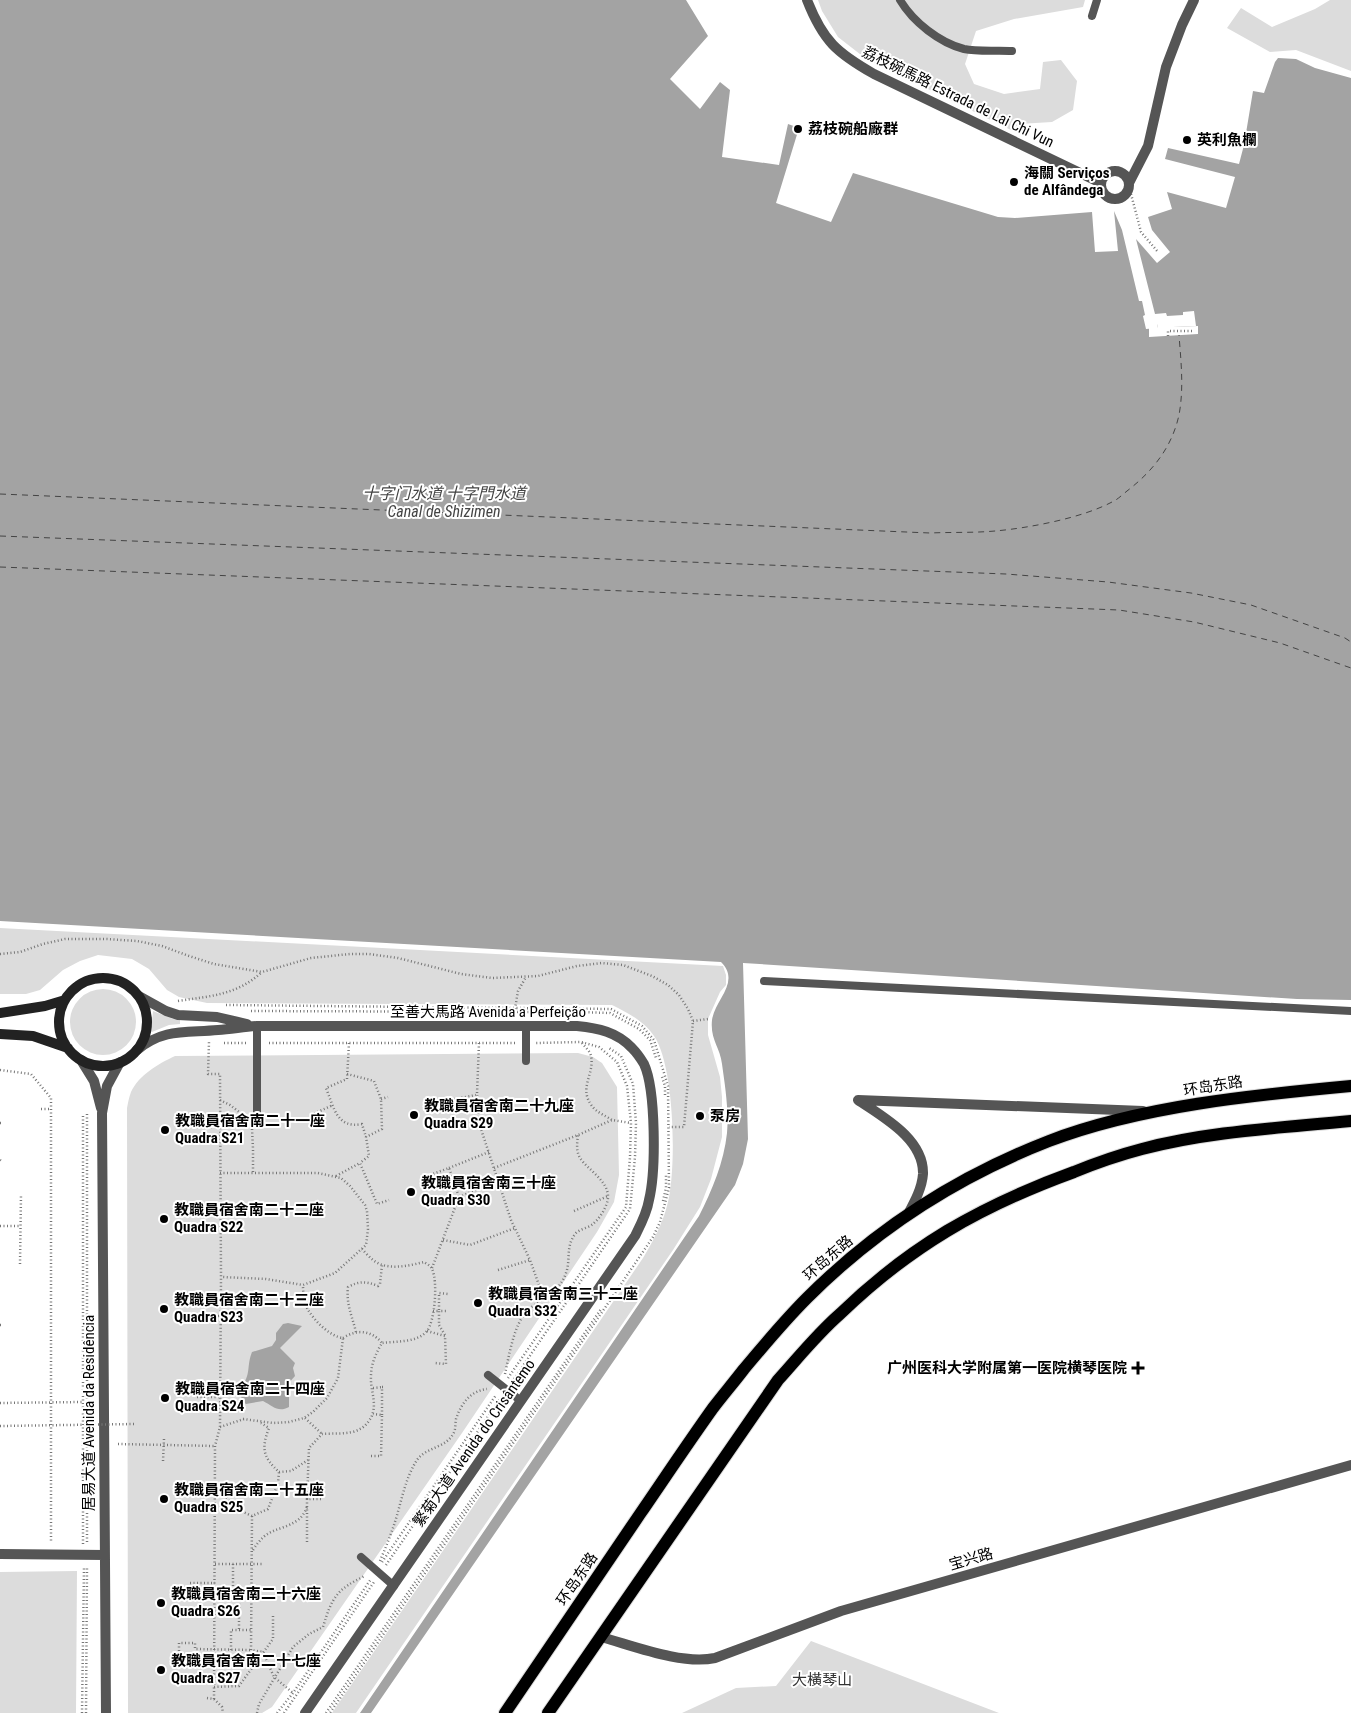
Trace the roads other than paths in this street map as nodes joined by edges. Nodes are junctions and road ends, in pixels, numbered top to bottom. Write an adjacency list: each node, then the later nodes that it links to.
1 (807, 0): 7 (street, 荔枝碗馬路 Estrada de Lai Chi Vun)
2 (900, 0): 6 (lane)
3 (1097, 0): 5 (lane)
4 (1194, 0): 8 (street)
5 (1092, 16)
6 (1012, 51)
7 (1101, 183): 8 (street); 8 (street)
8 (1129, 185)
9 (764, 981): 12 (lane)
10 (139, 996): 11 (main road); 15 (street, 至善大馬路 Avenida a Perfeição); 18 (main road)
11 (65, 1000): 13 (main road); 17 (main road)
12 (1351, 1011)
13 (0, 1013)
14 (526, 1025): 15 (street, 至善大馬路 Avenida a Perfeição); 20 (lane); 27 (street, 至善大馬路 Avenida a Perfeição)
15 (257, 1026): 18 (street, 至善大馬路 Avenida a Perfeição); 25 (lane)
16 (0, 1034): 17 (main road)
17 (68, 1048): 19 (main road)
18 (136, 1050): 21 (main road)
19 (82, 1060): 21 (main road); 24 (street, 居易大道 Avenida da Residência)
20 (526, 1061)
21 (120, 1062): 24 (street, 居易大道 Avenida da Residência)
22 (1351, 1086): 23 (main road, 环岛东路)
23 (1159, 1111): 28 (main road, 环岛东路); 28 (street)
24 (102, 1113): 33 (street, 居易大道 Avenida da Residência)
25 (257, 1120)
26 (1351, 1122): 36 (main road)
27 (652, 1184): 30 (street, 繁菊大道 Avenida do Crisântemo)
28 (908, 1214): 39 (main road, 环岛东路)
29 (488, 1375): 30 (lane)
30 (521, 1401): 35 (street, 繁菊大道 Avenida do Crisântemo)
31 (1351, 1465): 36 (street, 宝兴路)
32 (0, 1554): 33 (street)
33 (105, 1555): 37 (street, 居易大道 Avenida da Residência)
34 (360, 1557): 35 (lane)
35 (394, 1586): 38 (street, 繁菊大道 Avenida do Crisântemo)
36 (601, 1637): 40 (main road)
37 (106, 1713)
38 (305, 1713)
39 (505, 1713)
40 (548, 1713)

